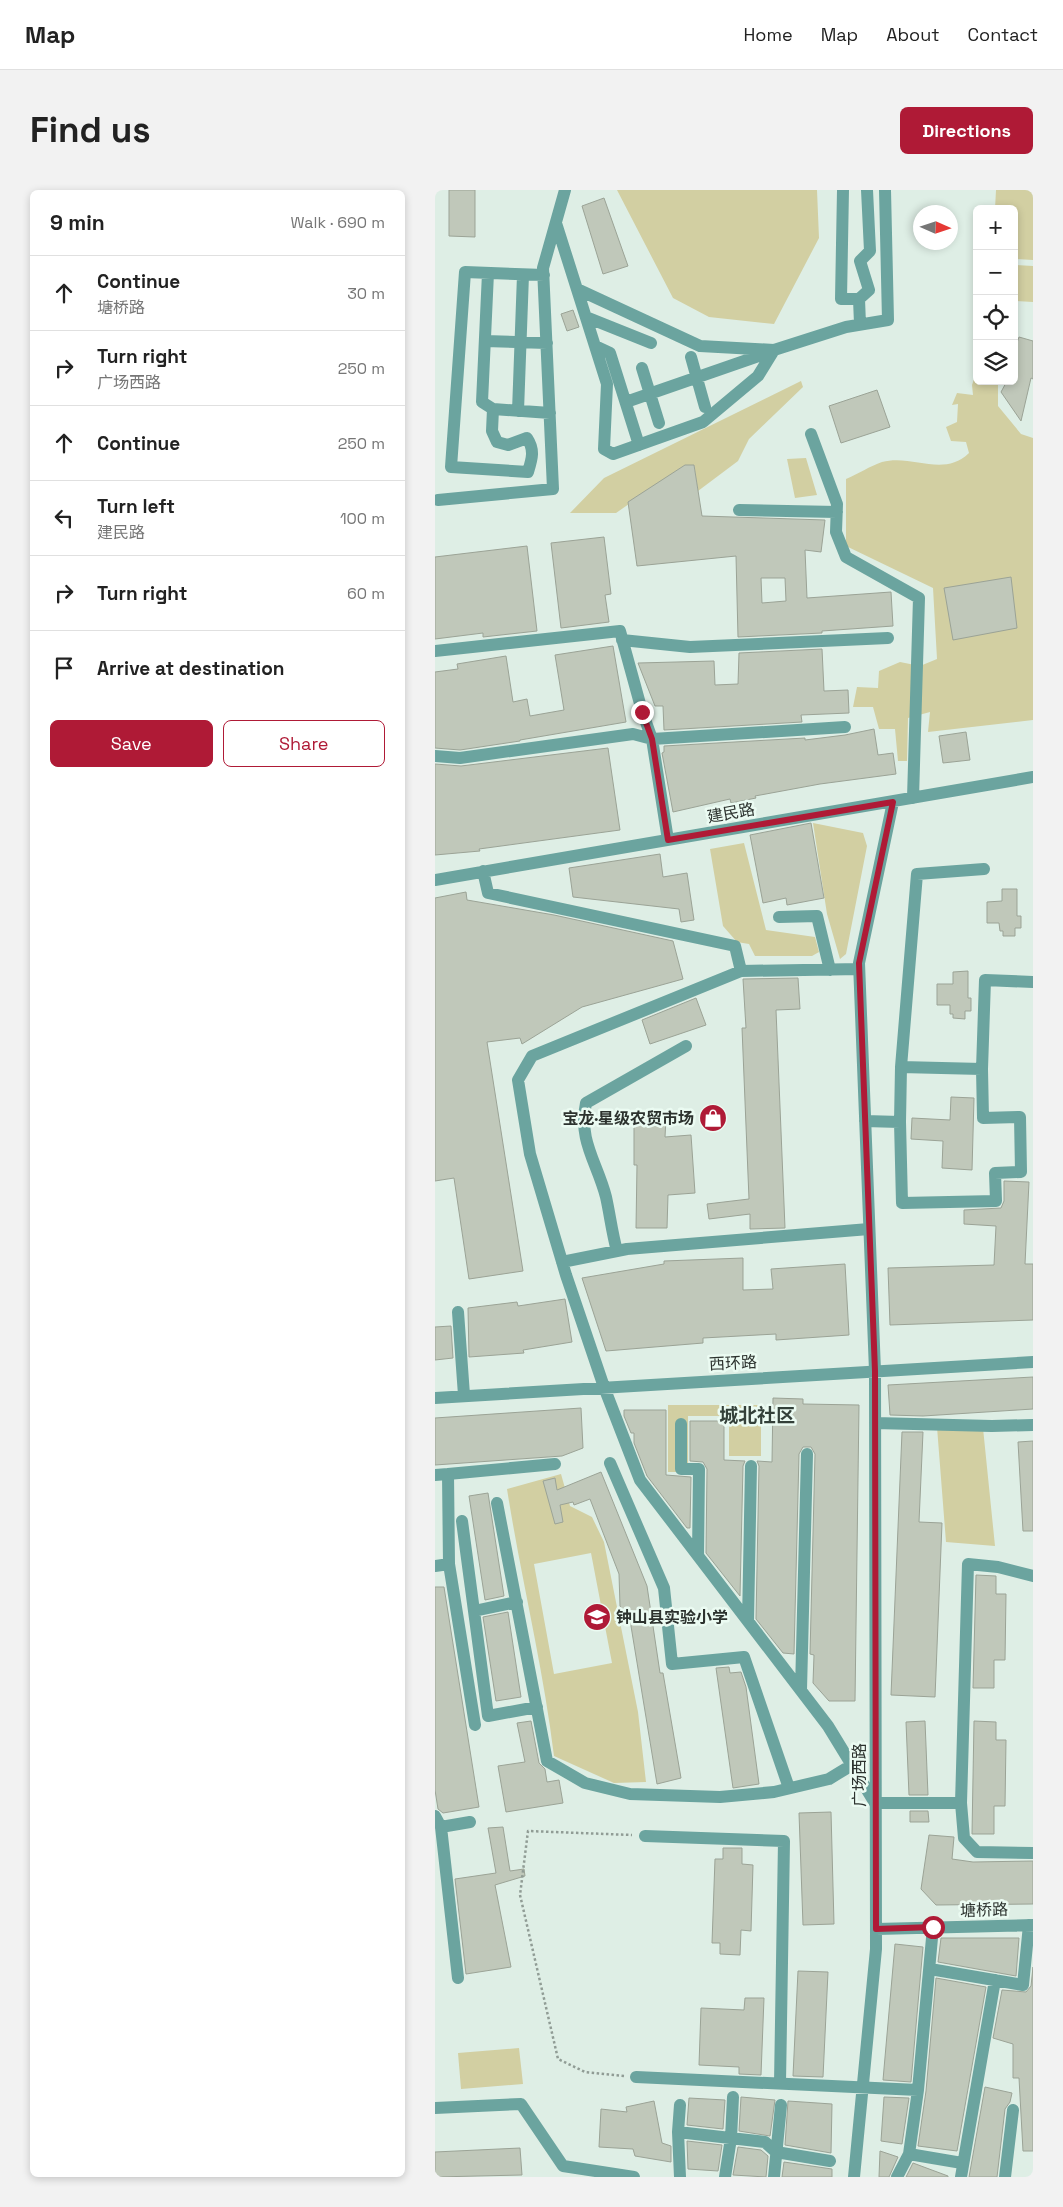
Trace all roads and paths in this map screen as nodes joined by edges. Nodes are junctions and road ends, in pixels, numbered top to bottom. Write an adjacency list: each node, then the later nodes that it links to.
1 (565, 190): 5 (street)
2 (843, 190): 10 (street)
3 (867, 190): 10 (street)
4 (885, 190): 12 (street)
5 (556, 223): 8 (street); 9 (street)
6 (488, 273): 7 (street); 13 (street); 25 (street)
7 (523, 275): 8 (street); 14 (street)
8 (544, 275): 15 (street)
9 (577, 289): 11 (street); 18 (street)
10 (859, 300): 12 (street)
11 (586, 316): 16 (street); 17 (street)
12 (860, 324): 18 (street)
13 (485, 341): 14 (street); 25 (street)
14 (521, 342): 15 (street); 26 (street)
15 (547, 343): 27 (street)
16 (651, 343)
17 (595, 346): 23 (street); 30 (street)
18 (774, 350): 21 (street); 30 (street)
19 (691, 357): 21 (street)
20 (642, 368): 22 (street)
21 (697, 377): 22 (street); 24 (street)
22 (651, 393): 23 (street); 28 (street)
23 (626, 402): 30 (street)
24 (705, 407)
25 (493, 409): 26 (street)
26 (518, 411): 27 (street)
27 (550, 413): 31 (street)
28 (659, 423)
29 (811, 434): 33 (street)
30 (639, 445)
31 (438, 500)
32 (739, 510): 33 (street)
33 (837, 512): 41 (street)
34 (888, 638): 35 (street)
35 (623, 640): 36 (street); 38 (street)
36 (435, 651)
37 (845, 726): 38 (street)
38 (652, 739): 39 (street); 43 (street)
39 (435, 756)
40 (1033, 777): 41 (street, 建民路)
41 (913, 798): 42 (street, 建民路)
42 (893, 802): 43 (street, 建民路); 49 (street, 广场西路)
43 (668, 840): 45 (street, 建民路)
44 (985, 869): 53 (street)
45 (483, 872): 46 (street, 建民路); 50 (street)
46 (435, 880)
47 (779, 917): 48 (street)
48 (829, 970): 49 (street); 50 (street)
49 (859, 970): 55 (street, 广场西路)
50 (741, 971): 59 (street)
51 (1033, 982): 54 (street)
52 (686, 1046): 58 (street)
53 (901, 1067): 54 (street); 56 (street)
54 (982, 1069): 56 (street)
55 (865, 1121): 56 (street); 57 (street, 广场西路)
56 (900, 1122)
57 (869, 1229): 58 (street); 62 (street, 广场西路)
58 (617, 1251): 59 (street)
59 (562, 1262): 63 (street)
60 (458, 1312): 64 (street)
61 (1033, 1362): 62 (street, 西环路)
62 (875, 1371): 63 (street, 西环路); 67 (street, 广场西路)
63 (603, 1387): 64 (street, 西环路); 76 (street)
64 (464, 1396): 65 (street, 西环路)
65 (435, 1398)
66 (681, 1424): 76 (street)
67 (875, 1424): 68 (street); 88 (street, 广场西路)
68 (1033, 1425)
69 (807, 1454): 83 (street)
70 (610, 1463): 87 (street)
71 (555, 1464): 73 (street)
72 (751, 1466): 82 (street)
73 (441, 1475): 77 (street)
74 (497, 1502): 80 (street)
75 (463, 1521): 81 (street)
76 (698, 1556): 82 (street)
77 (449, 1564): 78 (street); 85 (street)
78 (435, 1566)
79 (1033, 1576): 89 (street)
80 (517, 1602): 81 (street); 84 (street)
81 (474, 1611): 84 (street)
82 (748, 1621): 83 (street)
83 (801, 1690): 86 (street)
84 (537, 1707): 87 (street)
85 (475, 1725)
86 (852, 1765): 87 (street); 88 (street)
87 (789, 1788)
88 (875, 1803): 89 (street); 96 (street, 广场西路)
89 (961, 1803): 93 (street)
90 (438, 1821): 91 (street); 98 (street)
91 (470, 1822)
92 (645, 1836): 100 (path); 101 (street)
93 (1033, 1853)
94 (1031, 1925): 95 (street, 塘桥路); 99 (street)
95 (933, 1927): 96 (street, 塘桥路); 97 (street)
96 (876, 1929): 102 (street, 广场西路)
97 (930, 1969): 99 (street); 103 (street)
98 (459, 1978)
99 (995, 1980): 114 (street)
100 (636, 2077): 101 (street)
101 (780, 2083): 102 (street)
102 (862, 2087): 103 (street); 119 (street, 广场西路)
103 (919, 2090): 112 (street)
104 (733, 2097): 110 (street)
105 (680, 2105): 109 (street)
106 (781, 2105): 111 (street)
107 (435, 2108): 115 (street)
108 (1013, 2110): 122 (street)
109 (678, 2132): 110 (street); 116 (street)
110 (731, 2138): 111 (street); 117 (street)
111 (776, 2152): 113 (street); 118 (street)
112 (909, 2154): 114 (street); 120 (street)
113 (830, 2161)
114 (961, 2163): 121 (street)
115 (630, 2177)
116 (680, 2177)
117 (725, 2177)
118 (774, 2177)
119 (854, 2177)
120 (897, 2177)
121 (961, 2177)
122 (1005, 2177)

